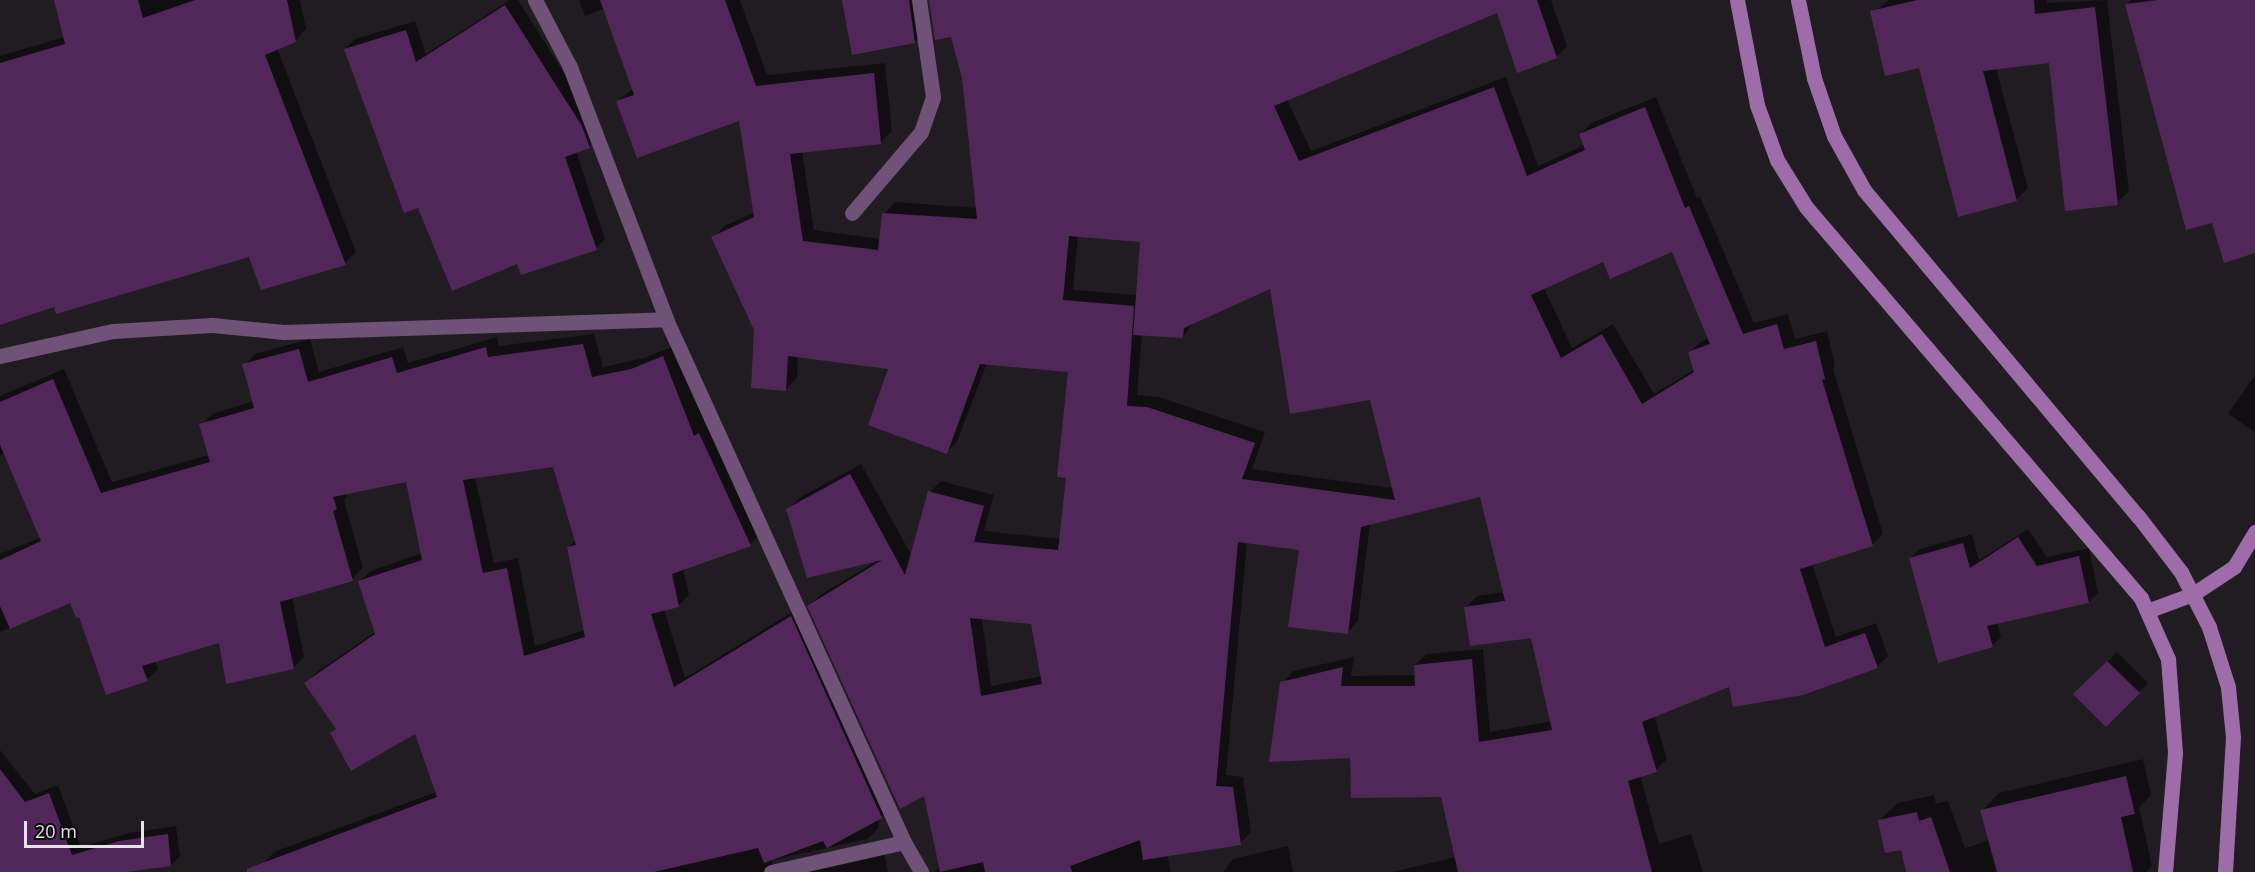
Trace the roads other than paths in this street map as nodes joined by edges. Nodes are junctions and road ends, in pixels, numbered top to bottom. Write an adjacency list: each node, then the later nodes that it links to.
1 (535, 0): 6 (street)
2 (919, 0): 5 (street)
3 (1737, 0): 10 (main road)
4 (1798, 0): 9 (main road)
5 (852, 213)
6 (666, 319): 7 (street); 11 (street)
7 (0, 356)
8 (2255, 532): 9 (main road)
9 (2193, 594): 10 (main road); 15 (main road)
10 (2147, 611): 14 (main road)
11 (904, 842): 12 (street); 13 (street)
12 (771, 872)
13 (921, 872)
14 (2165, 872)
15 (2225, 872)

